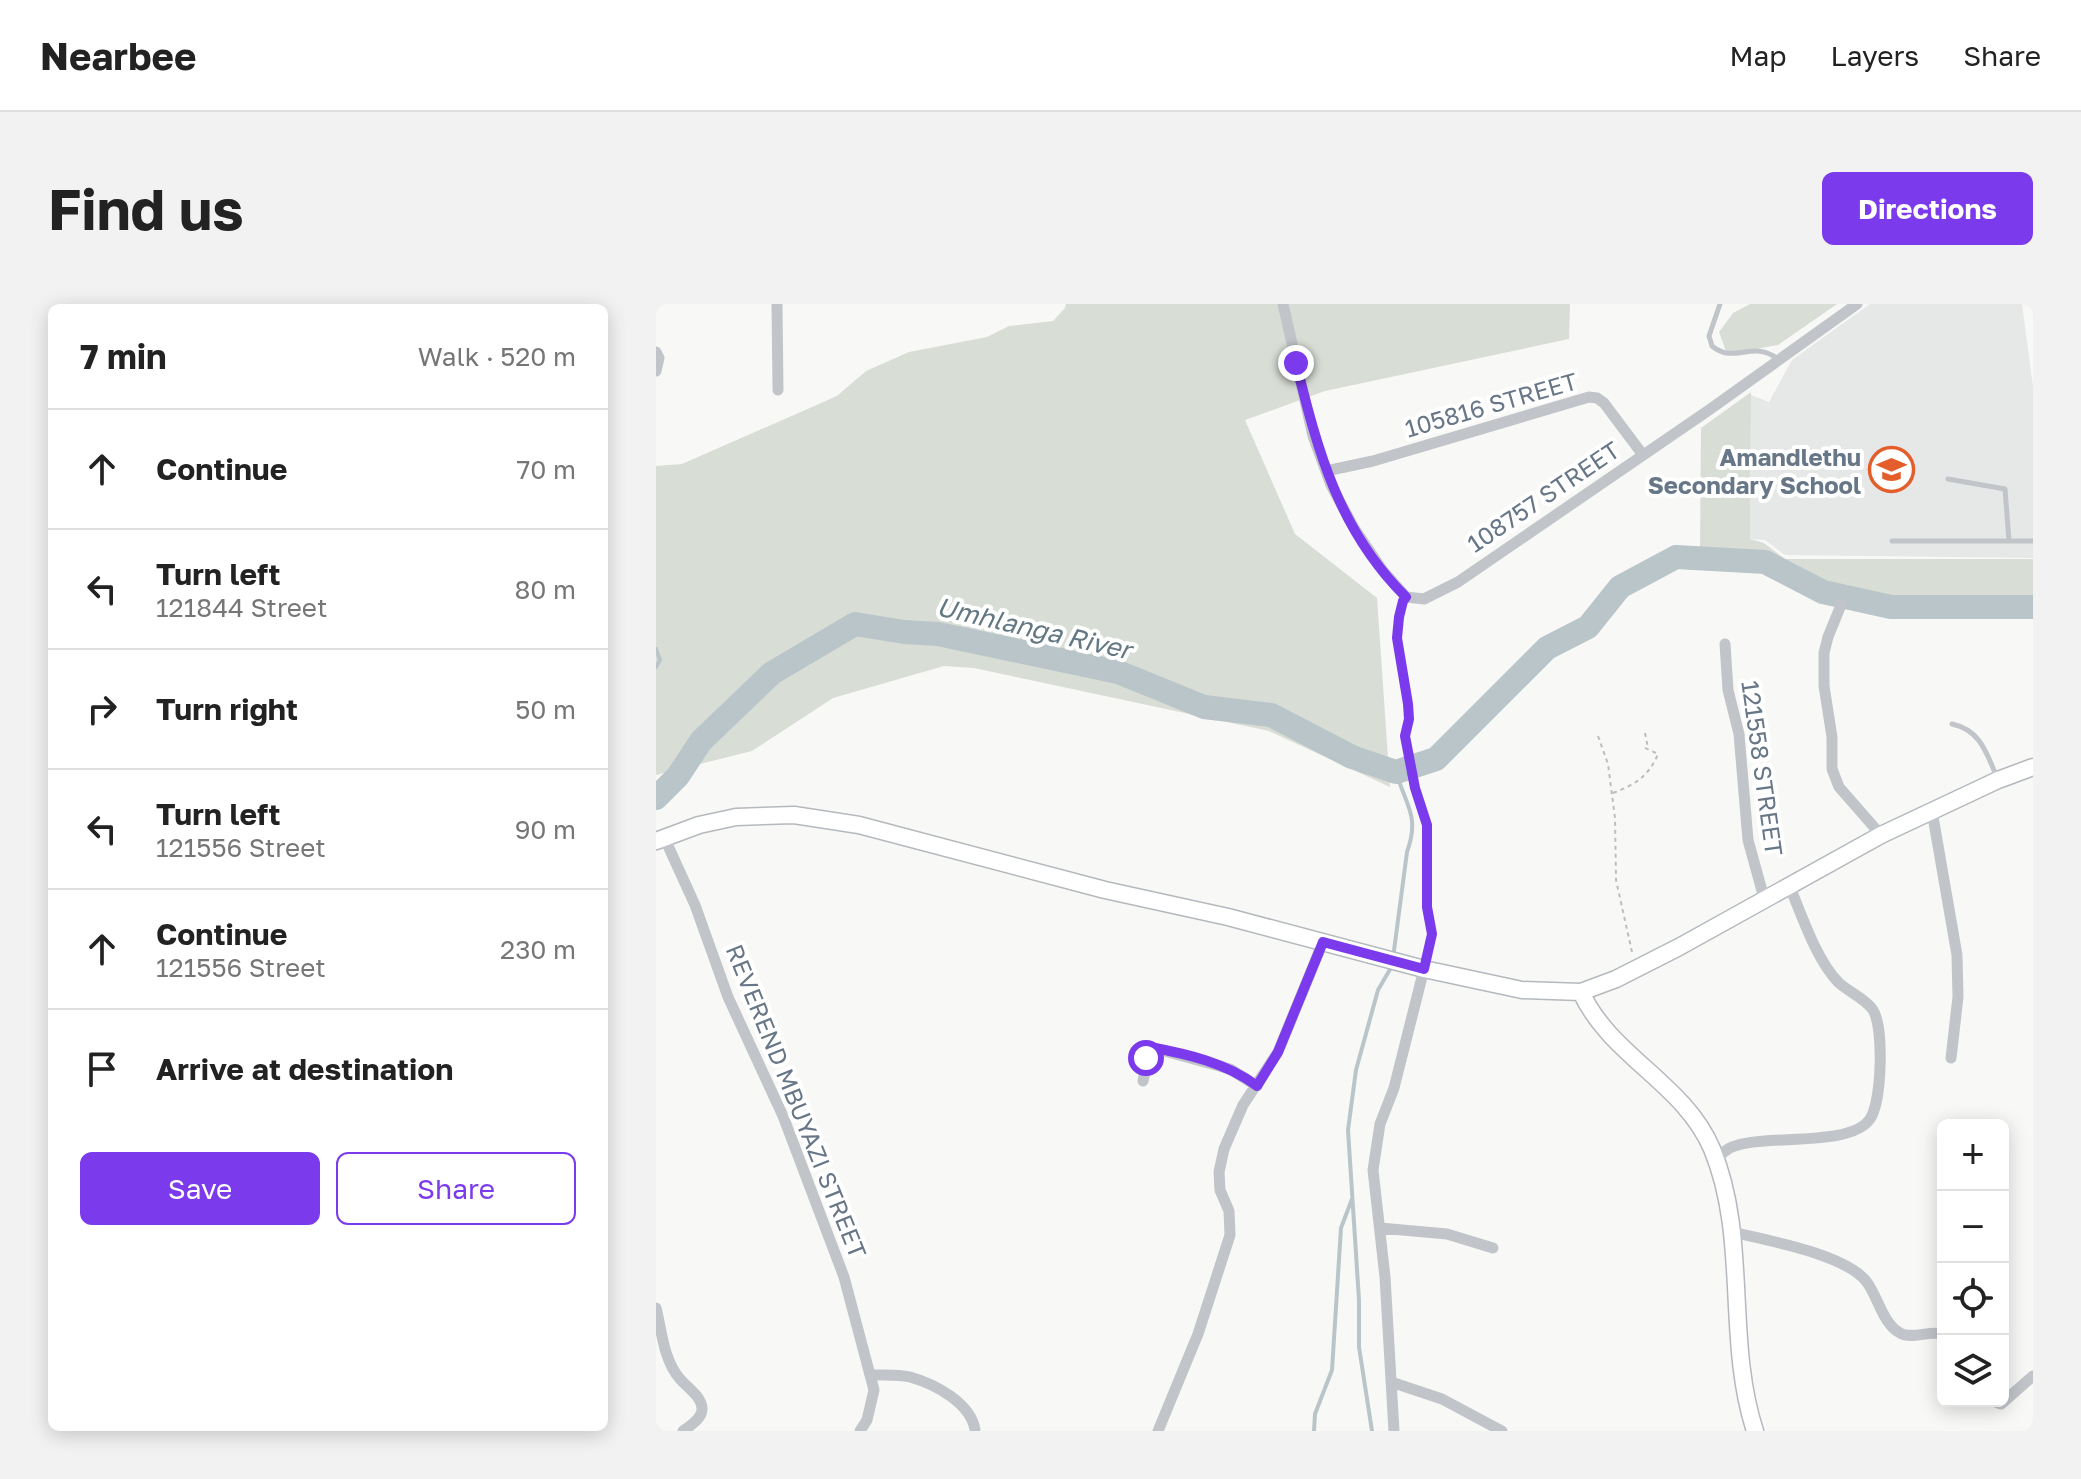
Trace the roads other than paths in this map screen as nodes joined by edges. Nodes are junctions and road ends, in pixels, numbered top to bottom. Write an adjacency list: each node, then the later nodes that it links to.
1 (777, 304): 8 (street)
2 (1283, 304): 10 (street)
3 (1720, 304): 6 (lane)
4 (1857, 304): 6 (street, 108757 STREET)
5 (656, 352): 7 (street)
6 (1779, 359): 9 (street, 108757 STREET)
7 (656, 371)
8 (778, 390)
9 (1643, 455): 10 (street, 105816 STREET); 10 (street, 108757 STREET)
10 (1326, 471)
11 (1948, 479): 13 (lane)
12 (1892, 541): 13 (lane)
13 (2009, 541): 14 (lane)
14 (2033, 541)
15 (1841, 605): 21 (street)
16 (1725, 644): 24 (street, 121558 STREET)
17 (1952, 724): 19 (lane)
18 (2032, 767): 19 (street)
19 (1998, 780): 20 (street)
20 (1932, 811): 21 (street); 28 (street)
21 (1881, 835): 23 (street)
22 (660, 839): 25 (street); 37 (street, REVEREND MBUYAZI STREET)
23 (1789, 885): 24 (street); 31 (street)
24 (1764, 898): 27 (street)
25 (1323, 942): 26 (street); 30 (street)
26 (1418, 967): 27 (street); 32 (street)
27 (1581, 992): 31 (street)
28 (1951, 1058)
29 (1143, 1081): 30 (street)
30 (1257, 1086): 44 (street)
31 (1717, 1162): 33 (street)
32 (1380, 1228): 34 (street); 39 (street)
33 (1732, 1232): 36 (street); 47 (street)
34 (1493, 1248)
35 (656, 1308): 41 (street)
36 (1937, 1333)
37 (872, 1375): 42 (street); 43 (street, REVEREND MBUYAZI STREET)
38 (2033, 1376): 40 (street)
39 (1391, 1382): 45 (street); 46 (street)
40 (2009, 1399)
41 (690, 1429)
42 (975, 1430)
43 (860, 1431)
44 (1158, 1431)
45 (1394, 1431)
46 (1502, 1431)
47 (1755, 1431)

